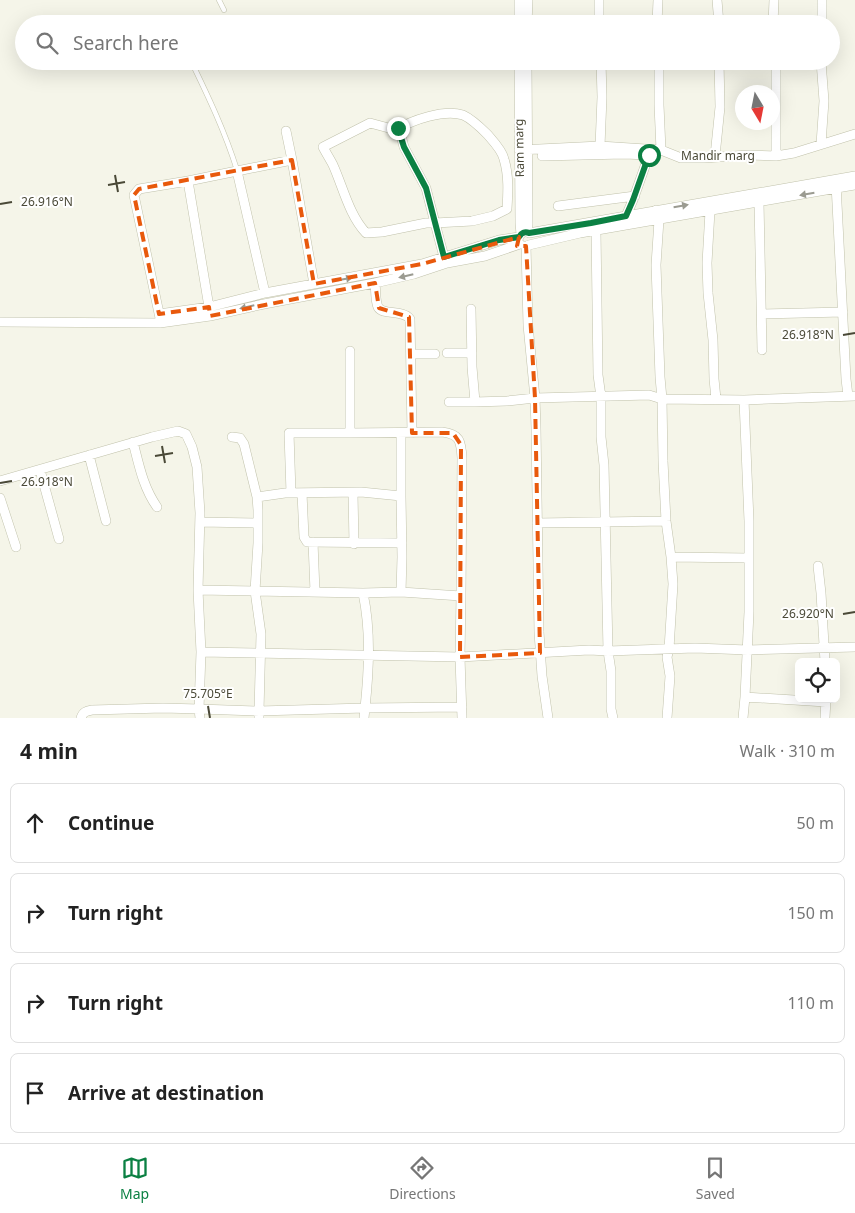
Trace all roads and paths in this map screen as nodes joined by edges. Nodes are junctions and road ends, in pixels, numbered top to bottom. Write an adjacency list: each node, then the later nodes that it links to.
1 (219, 0): 9 (lane)
2 (520, 0): 10 (street)
3 (528, 0): 11 (street)
4 (599, 0): 12 (street)
5 (658, 0): 13 (street)
6 (717, 0): 14 (street)
7 (774, 0): 15 (street)
8 (822, 0): 16 (street)
9 (224, 10)
10 (519, 15)
11 (527, 15)
12 (599, 15)
13 (657, 15)
14 (718, 15)
15 (773, 15)
16 (822, 15)
17 (195, 70): 36 (lane)
18 (519, 70): 30 (street, Ram marg)
19 (527, 70): 30 (street)
20 (600, 70): 29 (street)
21 (659, 70): 31 (street)
22 (718, 70): 33 (street)
23 (776, 70): 34 (street)
24 (822, 70): 28 (street)
25 (398, 128): 47 (street); 47 (street); 47 (street)
26 (286, 131): 35 (street)
27 (855, 134): 28 (street, Mandir marg)
28 (821, 144): 34 (street, Mandir marg)
29 (600, 146): 30 (street, Mandir marg); 31 (street, Mandir marg)
30 (523, 149): 49 (street, Ram marg)
31 (661, 150): 33 (street, Mandir marg)
32 (542, 156): 41 (street)
33 (715, 156): 34 (street, Mandir marg)
34 (776, 156)
35 (292, 160): 36 (street); 52 (street)
36 (237, 171): 38 (street); 53 (street)
37 (855, 176): 39 (street)
38 (188, 181): 55 (street); 58 (street)
39 (836, 184): 40 (street); 42 (street, one-way to 42); 44 (street); 56 (street)
40 (855, 185)
41 (635, 196): 43 (street); 46 (street)
42 (759, 202): 44 (street); 57 (street)
43 (558, 206)
44 (709, 206): 45 (street); 70 (street)
45 (657, 215): 46 (street); 48 (street); 69 (street)
46 (626, 216): 48 (street)
47 (435, 223): 50 (street)
48 (594, 227): 49 (street); 67 (street)
49 (525, 239): 50 (street); 51 (street, one-way to 51); 68 (street, Ram marg)
50 (444, 257): 52 (street, one-way to 50)
51 (375, 283): 55 (street, one-way to 55); 64 (street)
52 (314, 284): 53 (street)
53 (265, 294): 55 (street)
54 (471, 309): 63 (street)
55 (210, 311): 58 (street)
56 (842, 312): 57 (street); 66 (street)
57 (762, 314): 60 (street)
58 (160, 318): 59 (street)
59 (0, 322)
60 (762, 350)
61 (350, 351): 74 (street)
62 (447, 353): 63 (street)
63 (472, 353): 73 (street)
64 (410, 354): 65 (street); 76 (street)
65 (435, 354)
66 (852, 396): 71 (street)
67 (601, 397): 68 (street); 69 (street); 92 (street)
68 (535, 398): 73 (street); 94 (street, Ram marg)
69 (662, 399): 70 (street); 89 (street)
70 (716, 399): 71 (street)
71 (744, 400): 101 (street)
72 (449, 402): 73 (street)
73 (475, 402)
74 (350, 433): 75 (street); 83 (street)
75 (401, 433): 76 (street); 85 (street)
76 (412, 433): 108 (street)
77 (232, 437): 86 (street)
78 (133, 442): 79 (street); 88 (street); 91 (street)
79 (89, 455): 80 (street); 90 (street)
80 (40, 470): 81 (street); 95 (street)
81 (0, 481)
82 (353, 492): 84 (street); 85 (street); 97 (street)
83 (291, 493): 84 (street); 86 (street)
84 (302, 493): 96 (street)
85 (401, 496): 98 (street)
86 (256, 497): 93 (street)
87 (0, 498): 99 (street)
88 (157, 507)
89 (666, 520): 92 (street); 100 (street)
90 (106, 521)
91 (200, 522): 93 (street); 103 (street)
92 (605, 522): 94 (street); 113 (street)
93 (258, 523): 104 (street)
94 (537, 523): 116 (street, Ram marg)
95 (59, 539)
96 (313, 542): 97 (street); 105 (street)
97 (354, 544): 98 (street)
98 (402, 544): 106 (street)
99 (16, 547)
100 (671, 558): 101 (street); 111 (street)
101 (749, 558): 112 (street)
102 (818, 566): 110 (street)
103 (198, 590): 104 (street); 114 (street)
104 (255, 591): 105 (street); 115 (street)
105 (315, 592): 107 (street)
106 (401, 592): 107 (street); 108 (street)
107 (363, 593): 117 (street)
108 (460, 596): 118 (street)
109 (855, 647): 110 (street)
110 (824, 648): 112 (street); 119 (street)
111 (669, 649): 112 (street); 113 (street); 133 (street)
112 (748, 650): 120 (street)
113 (608, 651): 116 (street); 132 (street)
114 (201, 652): 115 (street); 126 (street)
115 (261, 653): 117 (street); 127 (street)
116 (540, 653): 118 (street); 131 (street, Ram marg)
117 (368, 656): 118 (street); 124 (street)
118 (460, 657): 123 (street)
119 (825, 658)
120 (745, 697): 121 (street); 134 (street)
121 (795, 699)
122 (826, 703): 135 (street)
123 (462, 707): 124 (street); 130 (street)
124 (365, 708): 127 (street); 129 (street)
125 (138, 713): 126 (street); 128 (street)
126 (200, 714): 127 (street)
127 (259, 714)
128 (81, 718)
129 (364, 718)
130 (462, 718)
131 (548, 718)
132 (613, 718)
133 (667, 718)
134 (743, 718)
135 (825, 718)

